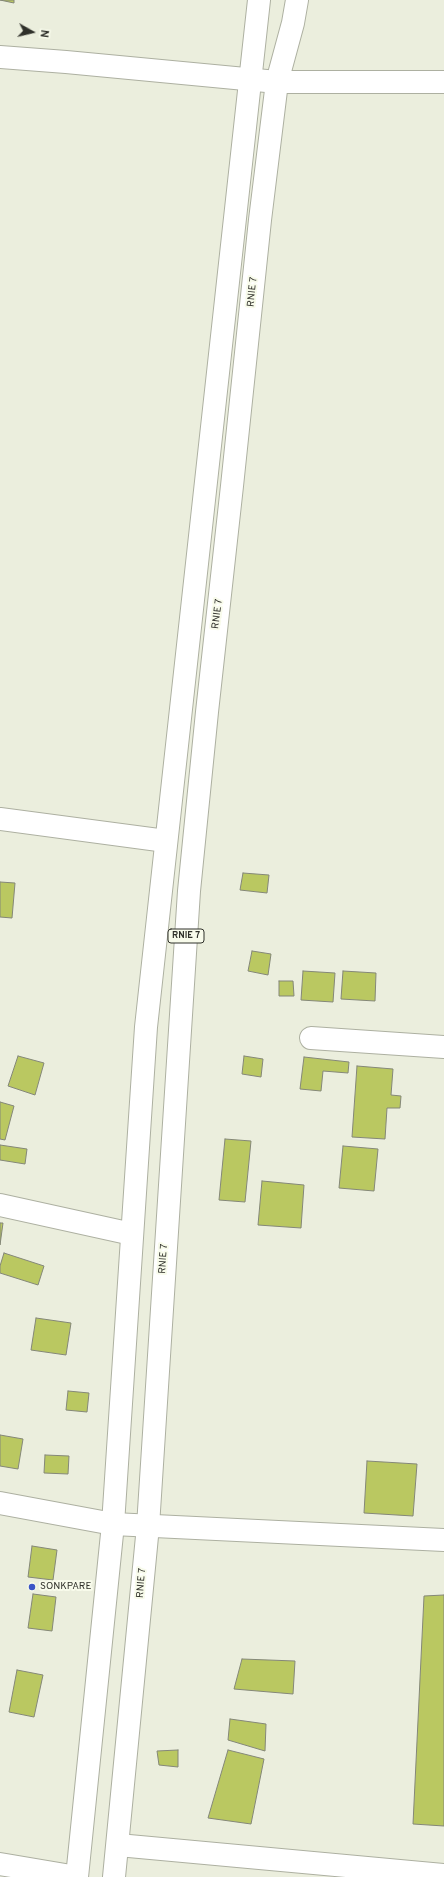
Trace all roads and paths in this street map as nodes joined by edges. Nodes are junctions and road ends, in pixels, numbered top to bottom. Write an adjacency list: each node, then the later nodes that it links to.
1 (259, 0): 4 (main road, RNIE 7 / RNIE 7)
2 (297, 0): 5 (main road, RNIE 7 / RNIE 7)
3 (0, 58): 4 (main road)
4 (251, 80): 5 (main road); 8 (main road, RNIE 7 / RNIE 7)
5 (277, 82): 6 (main road); 15 (main road, RNIE 7 / RNIE 7)
6 (444, 82)
7 (0, 820): 8 (main road)
8 (166, 841): 12 (main road, RNIE 7 / RNIE 7)
9 (311, 1038): 10 (main road)
10 (444, 1047)
11 (0, 1205): 12 (main road)
12 (132, 1234): 14 (main road, RNIE 7 / RNIE 7)
13 (0, 1503): 14 (main road)
14 (113, 1524): 15 (main road); 20 (main road, RNIE 7 / RNIE 7)
15 (148, 1526): 16 (main road); 17 (main road, RNIE 7 / RNIE 7)
16 (444, 1540)
17 (118, 1844): 19 (main road); 21 (main road, RNIE 7 / RNIE 7)
18 (0, 1864): 20 (main road)
19 (444, 1875)
20 (77, 1877)
21 (114, 1877)

